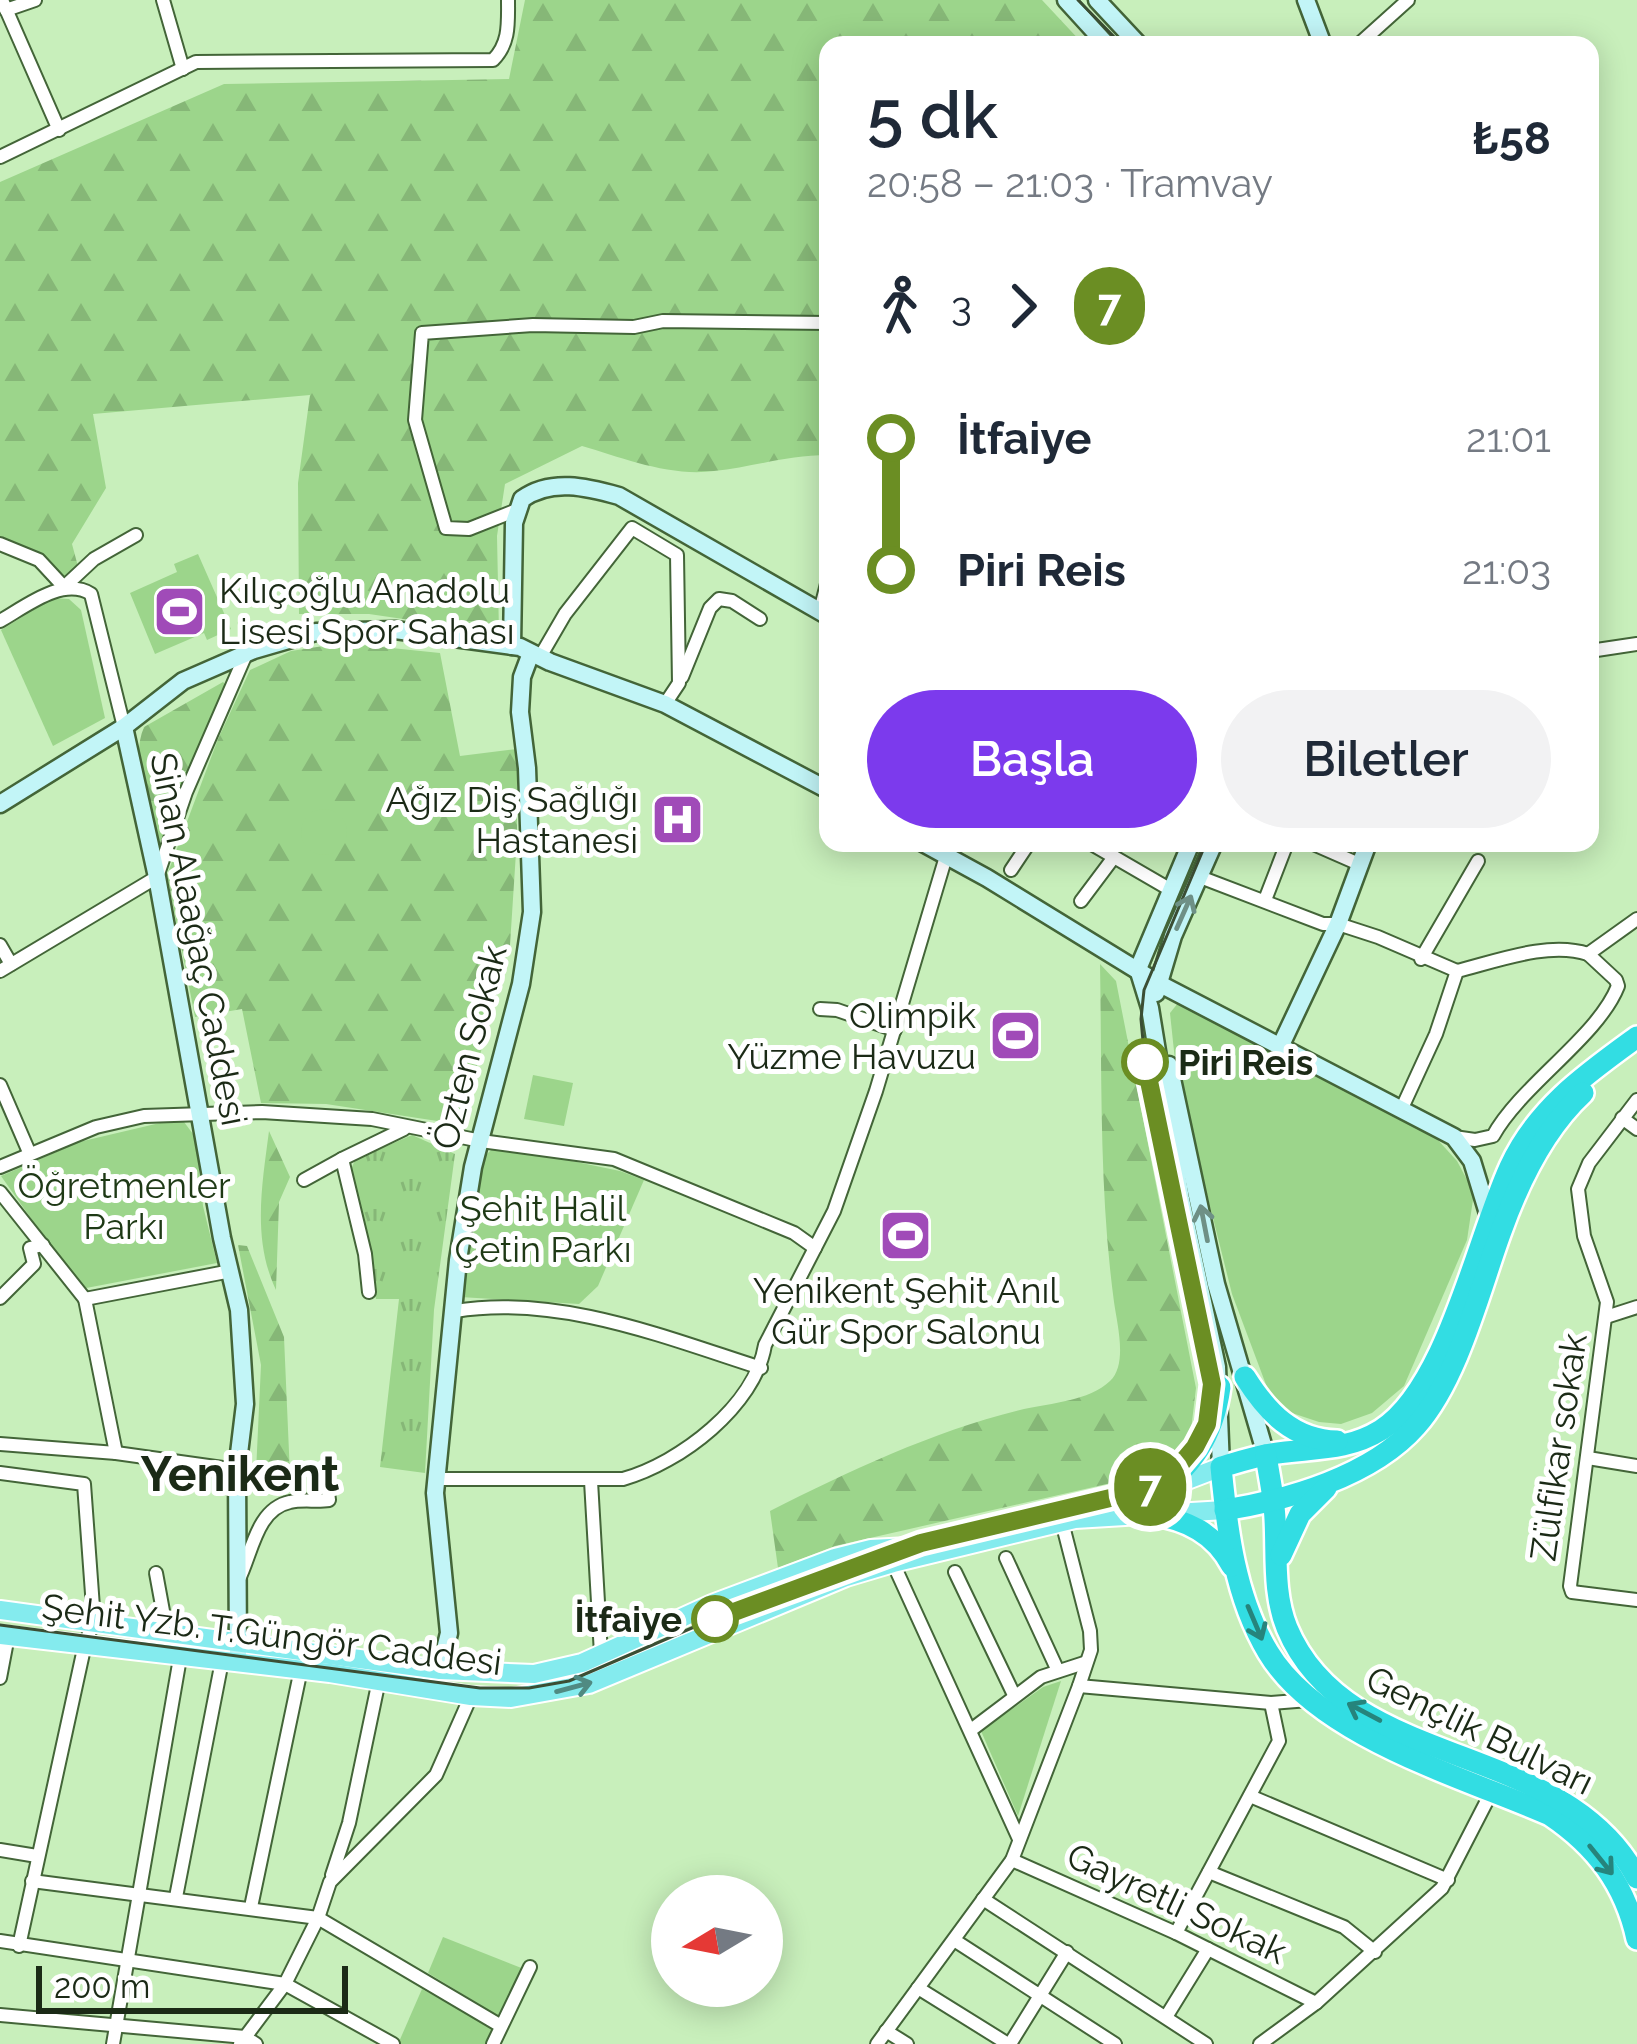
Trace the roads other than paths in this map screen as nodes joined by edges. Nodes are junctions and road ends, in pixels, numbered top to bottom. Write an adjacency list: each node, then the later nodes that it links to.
1 (35, 0): 8 (street)
2 (163, 0): 13 (street)
3 (508, 0): 13 (street)
4 (1066, 0): 9 (street)
5 (1096, 0): 10 (street)
6 (1306, 0): 11 (street)
7 (1408, 0): 12 (street)
8 (4, 5): 14 (street)
9 (1099, 36)
10 (1130, 36)
11 (1320, 36)
12 (1368, 36)
13 (183, 70): 14 (street)
14 (59, 130): 15 (street)
15 (0, 157)
16 (819, 323): 17 (street)
17 (517, 510): 21 (street); 25 (street)
18 (136, 536): 20 (street)
19 (0, 544): 20 (street)
20 (64, 587): 23 (street); 31 (street)
21 (819, 611)
22 (760, 619): 29 (street)
23 (0, 621)
24 (1637, 644): 26 (street)
25 (512, 646): 27 (street); 28 (street)
26 (1599, 650)
27 (246, 654): 31 (street); 47 (street)
28 (536, 655): 29 (street); 30 (street); 74 (street, Özten Sokak)
29 (680, 683): 30 (street)
30 (665, 704): 32 (street)
31 (124, 728): 33 (street); 47 (street, Sinan Alaağaç Caddesi)
32 (819, 785)
33 (0, 804)
34 (947, 852): 62 (street)
35 (951, 852): 58 (street)
36 (1023, 852): 46 (street)
37 (1106, 852): 43 (street)
38 (1187, 852): 49 (street)
39 (1210, 852): 48 (street)
40 (1284, 852): 50 (street)
41 (1332, 852): 45 (street)
42 (1365, 852): 45 (street)
43 (1114, 857): 49 (street); 51 (street)
44 (1478, 861): 56 (street)
45 (1359, 864): 53 (street)
46 (1011, 870)
47 (158, 877): 57 (street); 69 (street, Sinan Alaağaç Caddesi)
48 (1200, 877): 50 (street); 60 (street, one-way to 48)
49 (1171, 890): 58 (street)
50 (1265, 900): 53 (street)
51 (1082, 901)
52 (1637, 919): 55 (street)
53 (1338, 924): 56 (street); 64 (street)
54 (0, 945): 57 (street)
55 (1588, 954): 59 (street); 73 (street)
56 (1421, 958): 59 (street)
57 (6, 968)
58 (1138, 969): 60 (street); 92 (street)
59 (1457, 971): 68 (street)
60 (1158, 983): 64 (street); 91 (street, one-way to 60)
61 (820, 1009): 62 (street)
62 (896, 1030): 82 (street)
63 (1637, 1036): 80 (highway)
64 (1280, 1047): 68 (street)
65 (1637, 1051): 101 (highway)
66 (0, 1085): 75 (street)
67 (1637, 1100): 70 (street, Zülfikar sokak)
68 (1402, 1108): 73 (street)
69 (202, 1113): 71 (street); 75 (street); 83 (street, Sinan Alaağaç Caddesi)
70 (1622, 1118): 72 (street); 89 (street, Zülfikar sokak)
71 (405, 1128): 74 (street); 76 (street)
72 (1637, 1129)
73 (1454, 1138): 80 (street)
74 (481, 1141): 82 (street); 88 (street, Özten Sokak)
75 (29, 1152): 77 (street)
76 (342, 1160): 78 (street); 84 (street)
77 (0, 1167)
78 (304, 1180)
79 (0, 1192): 81 (street)
80 (1490, 1220): 93 (highway)
81 (43, 1245): 85 (street); 86 (street)
82 (814, 1248): 90 (street)
83 (231, 1271): 86 (street); 100 (street, Sinan Alaağaç Caddesi)
84 (369, 1292)
85 (0, 1298)
86 (85, 1299): 95 (street)
87 (1637, 1307): 89 (street)
88 (454, 1310): 90 (street); 104 (street, Özten Sokak)
89 (1606, 1317): 97 (street, Zülfikar sokak)
90 (761, 1368): 105 (street)
91 (1245, 1377): 93 (highway); 96 (street)
92 (1220, 1387): 99 (street); 107 (highway)
93 (1378, 1432): 96 (highway)
94 (0, 1444): 95 (street)
95 (116, 1453): 100 (street)
96 (1266, 1455): 99 (highway); 106 (highway, Gençlik Bulvarı)
97 (1588, 1458): 98 (street); 118 (street, Zülfikar sokak)
98 (1637, 1466)
99 (1221, 1467): 107 (main road); 108 (highway, Gençlik Bulvarı)
100 (237, 1470): 116 (street, Sinan Alaağaç Caddesi)
101 (1346, 1472): 106 (highway); 117 (highway)
102 (0, 1473): 120 (street)
103 (326, 1475): 116 (street)
104 (436, 1479): 105 (street); 130 (street, Özten Sokak)
105 (591, 1481): 125 (street)
106 (1274, 1501): 108 (highway); 117 (highway, Gençlik Bulvarı)
107 (1152, 1505): 108 (main road, Şehit Yzb. T.Güngör Caddesi); 109 (main road, Şehit Yzb. T.Güngör Caddesi); 115 (highway)
108 (1225, 1510): 115 (highway, Gençlik Bulvarı)
109 (1068, 1521): 110 (main road, Şehit Yzb. T.Güngör Caddesi); 128 (street)
110 (978, 1543): 112 (main road, Şehit Yzb. T.Güngör Caddesi); 125 (main road, Şehit Yzb. T.Güngör Caddesi)
111 (1006, 1558): 131 (street)
112 (893, 1563): 136 (main road, Şehit Yzb. T.Güngör Caddesi, one-way to 112); 139 (street)
113 (955, 1572): 135 (street)
114 (156, 1573): 121 (street)
115 (1238, 1578): 137 (highway, Gençlik Bulvarı, one-way to 137)
116 (238, 1582): 123 (street, Sinan Alaağaç Caddesi)
117 (1277, 1592): 147 (highway, Gençlik Bulvarı, one-way to 117)
118 (1637, 1600)
119 (0, 1610): 120 (main road, Şehit Yzb. T.Güngör Caddesi)
120 (94, 1621): 121 (main road, Şehit Yzb. T.Güngör Caddesi); 124 (street)
121 (161, 1629): 123 (main road, Şehit Yzb. T.Güngör Caddesi)
122 (4, 1636): 124 (main road, Şehit Yzb. T.Güngör Caddesi); 132 (street)
123 (238, 1640): 127 (street, Sinan Alaağaç Caddesi); 130 (main road, Şehit Yzb. T.Güngör Caddesi)
124 (85, 1644): 126 (main road, Şehit Yzb. T.Güngör Caddesi); 144 (street)
125 (601, 1654): 130 (main road, Şehit Yzb. T.Güngör Caddesi)
126 (180, 1658): 127 (main road, Şehit Yzb. T.Güngör Caddesi); 151 (street)
127 (230, 1662): 129 (main road, Şehit Yzb. T.Güngör Caddesi); 152 (street)
128 (1084, 1663): 131 (street); 134 (street)
129 (302, 1669): 133 (main road, Şehit Yzb. T.Güngör Caddesi); 154 (street)
130 (440, 1670)
131 (1058, 1670): 135 (street)
132 (0, 1678)
133 (380, 1680): 136 (main road, Şehit Yzb. T.Güngör Caddesi); 150 (street)
134 (1079, 1686): 138 (street); 142 (street)
135 (1013, 1695): 139 (street)
136 (471, 1696): 150 (street)
137 (1309, 1700): 138 (street); 140 (highway, Gençlik Bulvarı)
138 (1271, 1703): 141 (street)
139 (971, 1730): 142 (street)
140 (1492, 1790): 148 (street); 157 (highway, Gençlik Bulvarı, one-way to 157)
141 (1250, 1796): 146 (street); 148 (street)
142 (1019, 1839): 145 (street)
143 (0, 1850): 144 (street)
144 (38, 1856): 149 (street)
145 (1012, 1860): 153 (street); 156 (street, Gayretli Sokak)
146 (1209, 1872): 156 (street); 163 (street)
147 (1637, 1878)
148 (1448, 1880): 163 (street)
149 (32, 1881): 151 (street); 160 (street)
150 (330, 1882): 155 (street)
151 (140, 1892): 152 (street); 164 (street)
152 (176, 1897): 154 (street)
153 (983, 1899): 158 (street); 162 (street)
154 (251, 1907): 155 (street)
155 (318, 1918): 166 (street); 172 (street)
156 (1175, 1933): 161 (street, Gayretli Sokak)
157 (1637, 1939)
158 (954, 1940): 167 (street); 168 (street)
159 (0, 1941): 160 (street)
160 (19, 1946): 164 (street)
161 (1208, 1949): 169 (street, Gayretli Sokak); 171 (street)
162 (1067, 1952): 168 (street); 171 (street)
163 (1375, 1952): 169 (street)
164 (128, 1961): 166 (street); 173 (street)
165 (530, 1967): 172 (street)
166 (285, 1984): 175 (street); 176 (street)
167 (918, 1988): 174 (street); 182 (street)
168 (1042, 1997): 182 (street); 183 (street)
169 (1316, 2002): 185 (street)
170 (0, 2015): 173 (street)
171 (1166, 2018): 184 (street)
172 (501, 2026): 179 (street)
173 (116, 2028): 176 (street); 177 (street)
174 (886, 2031): 180 (street); 181 (street)
175 (370, 2038): 178 (street)
176 (247, 2042)
177 (113, 2044)
178 (393, 2044)
179 (493, 2044)
180 (877, 2044)
181 (907, 2044)
182 (1009, 2044)
183 (1115, 2044)
184 (1206, 2044)
185 (1260, 2044)

